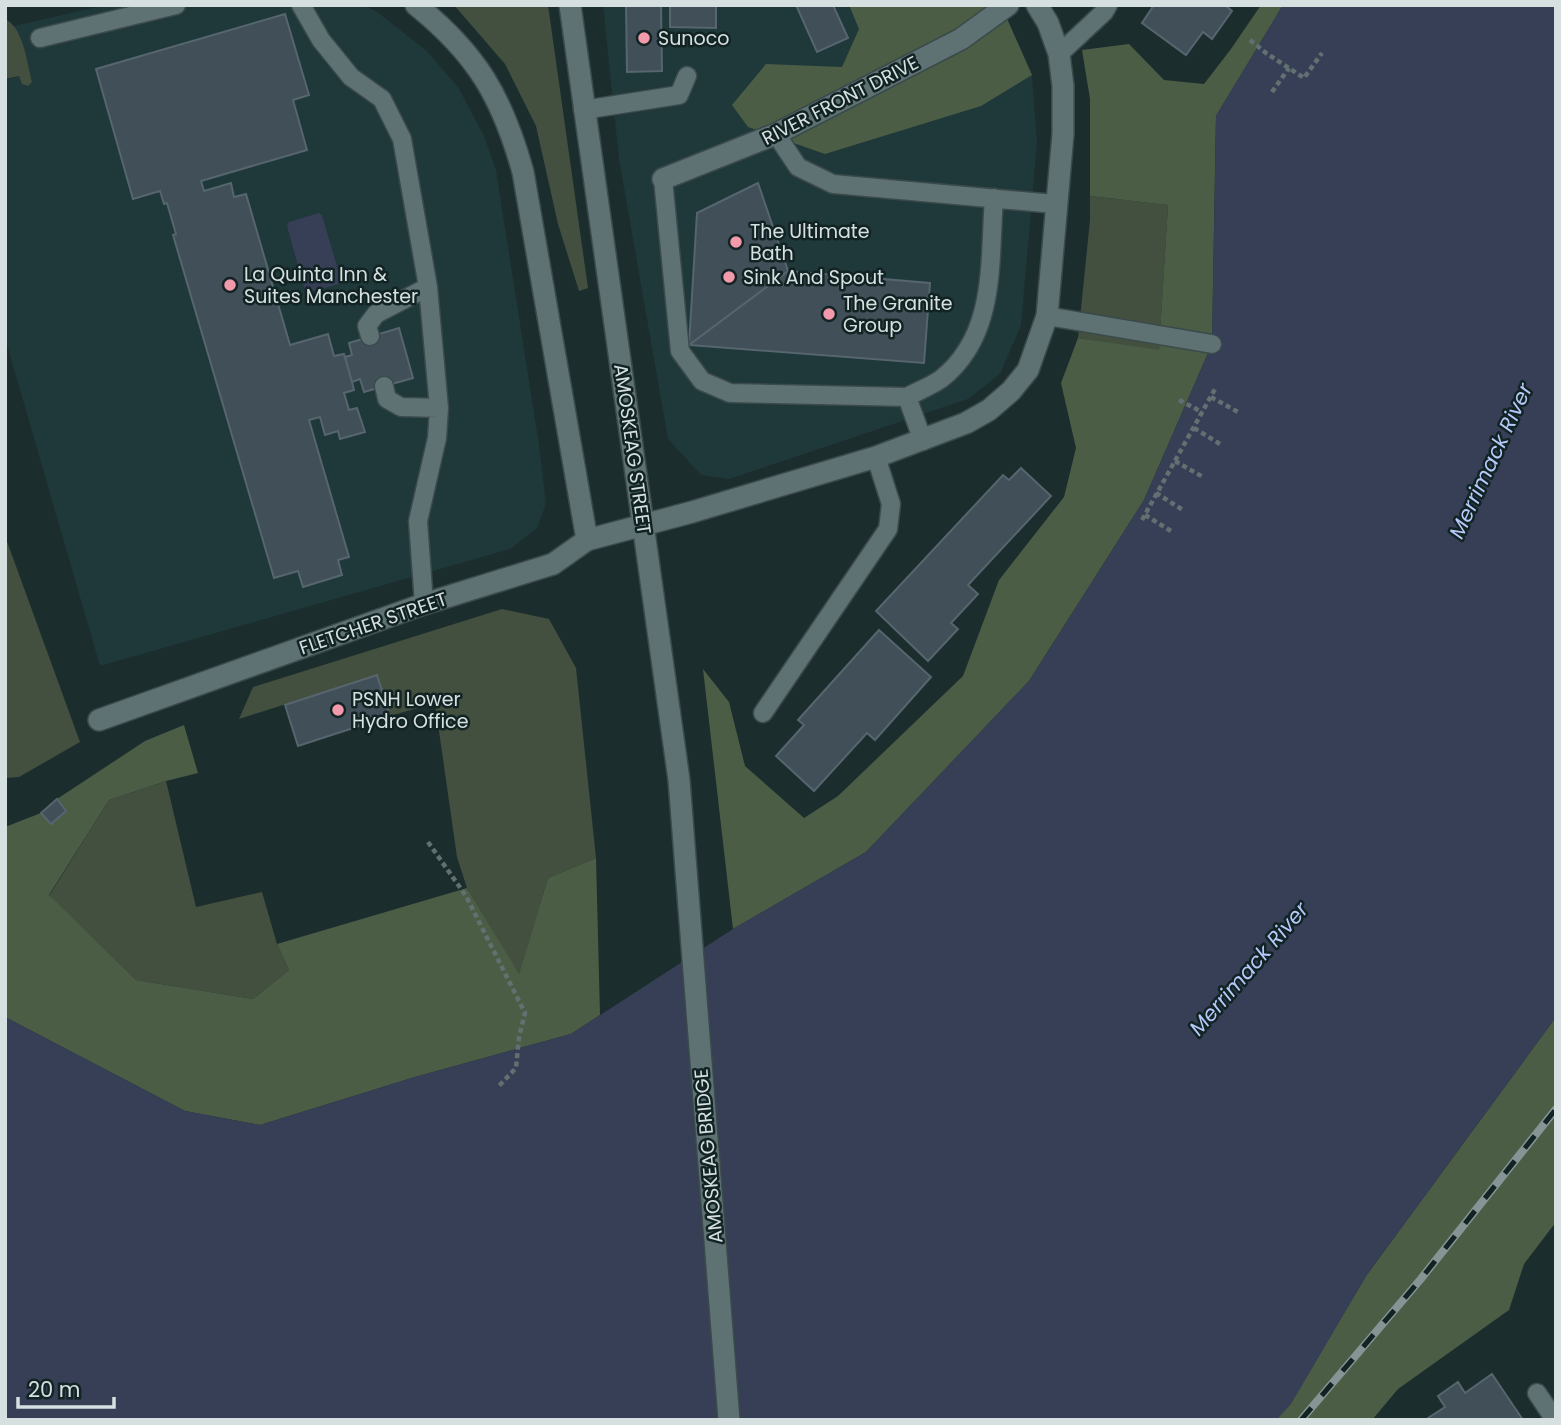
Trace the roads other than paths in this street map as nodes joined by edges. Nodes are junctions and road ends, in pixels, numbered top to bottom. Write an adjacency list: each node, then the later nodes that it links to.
1 (176, 5): 8 (lane)
2 (301, 5): 16 (lane)
3 (416, 5): 26 (main road)
4 (570, 5): 11 (main road, AMOSKEAG STREET)
5 (1008, 5): 12 (main road, RIVER FRONT DRIVE)
6 (1037, 5): 9 (main road, FLETCHER STREET)
7 (1108, 5): 9 (lane)
8 (40, 38)
9 (1059, 54): 15 (main road, FLETCHER STREET)
10 (687, 76): 11 (lane)
11 (583, 110): 25 (main road, AMOSKEAG STREET)
12 (776, 134): 13 (main road, RIVER FRONT DRIVE); 14 (lane)
13 (663, 179): 21 (lane)
14 (993, 198): 15 (lane); 21 (lane)
15 (1055, 204): 17 (main road, FLETCHER STREET)
16 (428, 287): 18 (lane); 22 (lane)
17 (1047, 316): 19 (lane); 23 (main road, FLETCHER STREET)
18 (370, 337)
19 (1212, 344)
20 (384, 386): 22 (lane)
21 (907, 397): 23 (lane)
22 (439, 408): 27 (lane)
23 (923, 441): 24 (main road, FLETCHER STREET)
24 (876, 457): 25 (main road, FLETCHER STREET); 28 (lane)
25 (644, 525): 26 (main road, FLETCHER STREET); 30 (main road, AMOSKEAG STREET)
26 (586, 540): 27 (main road, FLETCHER STREET)
27 (424, 604): 29 (main road, FLETCHER STREET)
28 (763, 713)
29 (99, 720)
30 (688, 893): 32 (main road, AMOSKEAG BRIDGE)
31 (1537, 1393): 33 (lane)
32 (729, 1420)
33 (1555, 1420)

